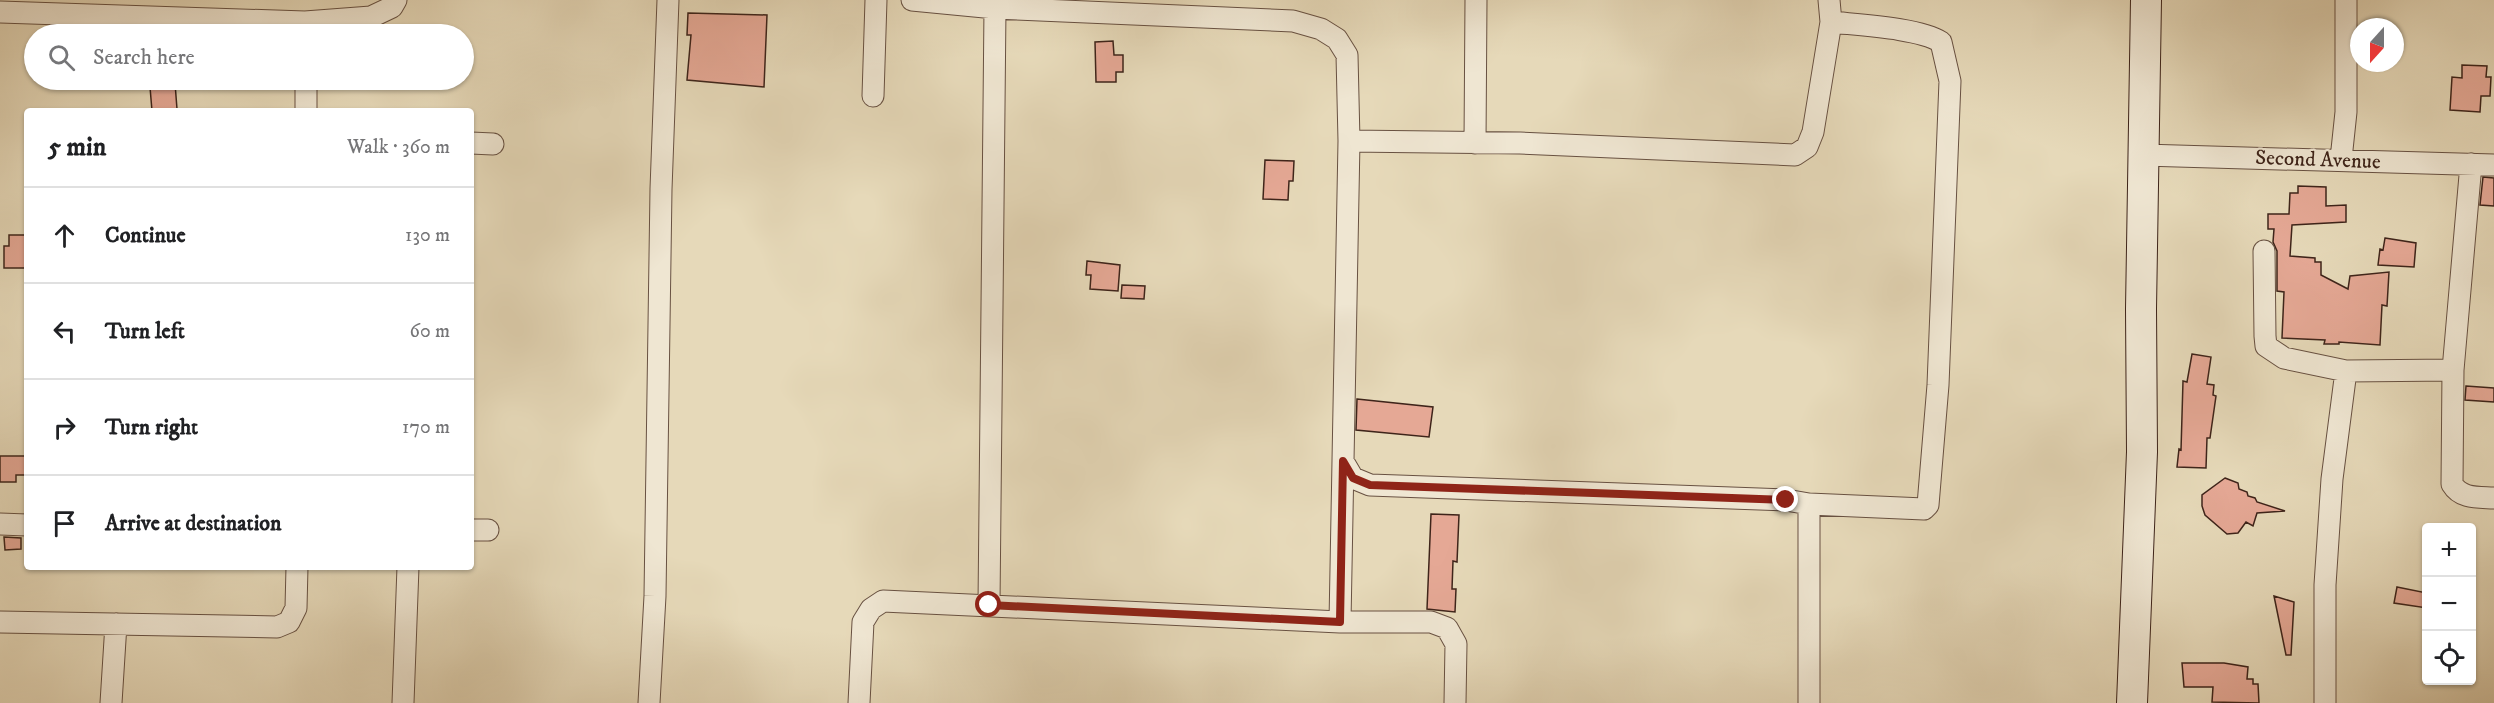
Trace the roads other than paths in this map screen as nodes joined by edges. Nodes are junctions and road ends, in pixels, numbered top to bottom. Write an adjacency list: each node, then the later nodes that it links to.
1 (396, 0): 13 (street)
2 (668, 0): 41 (street)
3 (876, 0): 15 (street)
4 (912, 0): 9 (street)
5 (1476, 0): 18 (street)
6 (1829, 0): 11 (street)
7 (2146, 0): 21 (street)
8 (2346, 0): 22 (street)
9 (995, 8): 17 (street); 35 (street)
10 (0, 12): 12 (street)
11 (1831, 22): 18 (street); 30 (street)
12 (229, 24)
13 (327, 24)
14 (306, 90): 16 (street)
15 (873, 96)
16 (306, 108)
17 (1349, 141): 18 (street); 28 (street)
18 (1475, 142)
19 (474, 143): 20 (street)
20 (493, 144)
21 (2143, 155): 22 (street, Second Avenue); 45 (street)
22 (2341, 159): 23 (street, Second Avenue)
23 (2471, 164): 24 (street, Second Avenue); 26 (street)
24 (2494, 165)
25 (2264, 251): 27 (street)
26 (2452, 370): 27 (street); 29 (street)
27 (2346, 371): 46 (street)
28 (1343, 461): 30 (street); 37 (street)
29 (2494, 498)
30 (1809, 504): 44 (street)
31 (0, 524): 32 (street)
32 (24, 525)
33 (297, 570): 38 (street)
34 (408, 570): 40 (street)
35 (989, 605): 37 (street); 42 (street)
36 (0, 622): 38 (street)
37 (1340, 622): 43 (street)
38 (116, 624): 39 (street)
39 (111, 703)
40 (403, 703)
41 (649, 703)
42 (859, 703)
43 (1455, 703)
44 (1809, 703)
45 (2132, 703)
46 (2325, 703)

